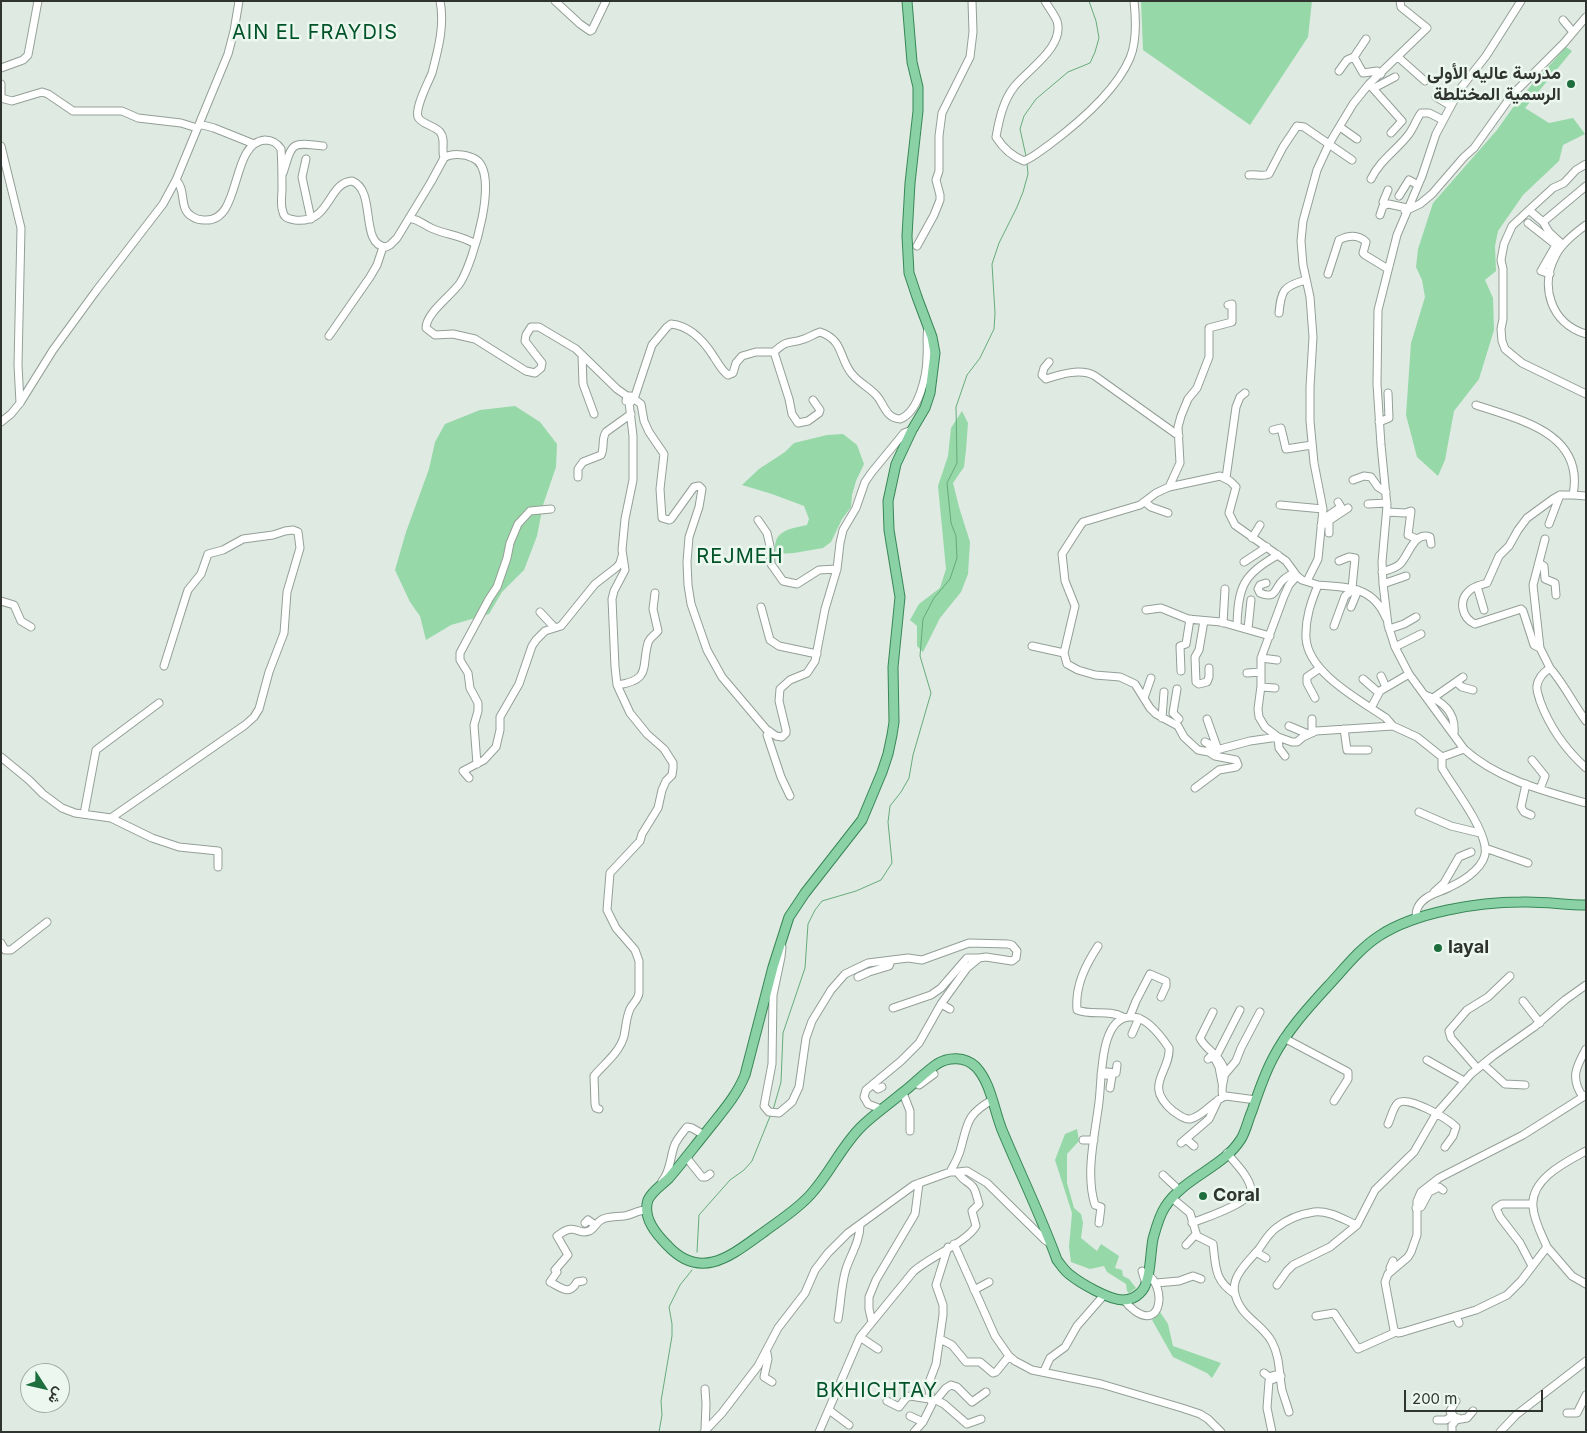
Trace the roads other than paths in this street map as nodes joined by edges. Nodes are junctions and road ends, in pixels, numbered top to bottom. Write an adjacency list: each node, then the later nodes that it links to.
1 (38, 1): 18 (street)
2 (239, 1): 29 (street)
3 (440, 1): 37 (street)
4 (555, 1): 5 (street)
5 (606, 1)
6 (907, 1): 68 (main road)
7 (972, 1): 60 (street)
8 (1045, 1): 9 (street)
9 (1134, 1)
10 (1400, 1): 17 (street)
11 (1521, 1): 27 (street)
12 (1586, 17): 14 (street)
13 (1563, 20): 14 (street)
14 (1573, 32): 50 (street)
15 (1366, 39): 16 (street)
16 (1354, 57): 19 (street); 20 (street)
17 (1398, 57): 20 (street); 22 (street)
18 (1, 68)
19 (1339, 71)
20 (1381, 74): 24 (street)
21 (1395, 76): 24 (street)
22 (1425, 81)
23 (1, 84): 25 (street)
24 (1372, 86): 30 (street); 31 (street)
25 (1, 97): 29 (street)
26 (1436, 97): 27 (street)
27 (1451, 106): 28 (street)
28 (1443, 120): 43 (street); 45 (street)
29 (198, 126): 33 (street); 44 (street)
30 (1340, 127): 32 (street); 34 (street)
31 (1391, 133)
32 (1357, 139)
33 (254, 144): 42 (street); 44 (street)
34 (1329, 144): 39 (street); 41 (street); 65 (street)
35 (1, 146): 79 (street)
36 (323, 146): 42 (street)
37 (444, 158): 53 (street); 58 (street)
38 (306, 159): 54 (street)
39 (1352, 160)
40 (1586, 164): 51 (street)
41 (1249, 175)
42 (282, 178): 54 (street)
43 (1372, 179)
44 (176, 180): 79 (street)
45 (1418, 185): 48 (street); 50 (street)
46 (1586, 186): 55 (street)
47 (1388, 190): 49 (street)
48 (1399, 196)
49 (1386, 205): 50 (street); 52 (street)
50 (1406, 210): 62 (street)
51 (1529, 210): 55 (street); 76 (street)
52 (1380, 215)
53 (409, 218): 58 (street); 61 (street)
54 (311, 219): 61 (street)
55 (1543, 222): 59 (street)
56 (1528, 223): 64 (street)
57 (1586, 225): 59 (street)
58 (475, 244): 72 (street)
59 (1563, 245): 64 (street)
60 (917, 246)
61 (383, 247): 70 (street)
62 (1388, 269): 63 (street); 84 (street)
63 (1328, 274)
64 (1550, 274): 69 (street)
65 (1306, 280): 67 (street); 88 (street)
66 (1228, 305): 87 (street)
67 (1278, 314)
68 (928, 328): 71 (street); 85 (main road)
69 (1584, 335)
70 (329, 336)
71 (774, 352): 77 (street); 78 (street)
72 (582, 354): 77 (street); 81 (street)
73 (1049, 362): 87 (street)
74 (1245, 393): 90 (street)
75 (1388, 393): 84 (street)
76 (1586, 394)
77 (631, 399): 82 (street); 200 (street)
78 (813, 400)
79 (20, 403): 83 (street)
80 (1476, 405): 96 (street)
81 (594, 414)
82 (631, 414): 91 (street); 119 (street)
83 (1, 422)
84 (1379, 422): 94 (street)
85 (912, 430): 123 (street); 233 (main road)
86 (1273, 430): 88 (street)
87 (1178, 436): 93 (street)
88 (1312, 445): 105 (street)
89 (1217, 466): 90 (street)
90 (1225, 475): 93 (street); 113 (street)
91 (578, 477)
92 (1353, 480): 94 (street)
93 (1169, 487): 98 (street)
94 (1386, 492): 100 (street)
95 (1560, 495): 96 (street); 110 (street); 131 (street)
96 (1573, 495): 97 (street)
97 (1586, 496)
98 (1145, 502): 107 (street); 160 (street)
99 (1338, 502): 109 (street)
100 (1387, 503): 101 (street); 106 (street)
101 (1368, 504)
102 (1280, 506): 105 (street)
103 (551, 508): 212 (street)
104 (1348, 508): 109 (street)
105 (1323, 509): 109 (street)
106 (1387, 512): 114 (street); 124 (street)
107 (1168, 513)
108 (758, 520): 123 (street)
109 (1324, 523): 112 (street); 127 (street)
110 (1549, 524)
111 (1260, 525): 113 (street)
112 (1328, 533)
113 (1252, 538): 117 (street)
114 (1417, 539): 116 (street); 124 (street)
115 (1545, 539): 122 (street)
116 (1431, 544)
117 (1267, 547): 118 (street); 121 (street)
118 (1278, 555): 125 (street); 149 (street)
119 (622, 556): 152 (street); 177 (street)
120 (1339, 561): 133 (street)
121 (1244, 562)
122 (1539, 563): 135 (street); 159 (street)
123 (837, 569): 161 (street)
124 (1382, 572): 129 (street)
125 (1296, 574): 127 (street); 128 (street); 156 (street)
126 (1406, 576): 129 (street)
127 (1307, 581): 130 (street)
128 (1266, 583)
129 (1383, 584): 153 (street)
130 (1318, 585): 133 (street); 166 (street)
131 (1477, 586): 141 (street); 159 (street)
132 (1225, 588): 148 (street)
133 (1355, 589): 139 (street); 143 (street); 150 (street)
134 (655, 593): 177 (street)
135 (1556, 595)
136 (1251, 600): 154 (street)
137 (1, 601): 151 (street)
138 (762, 607): 161 (street)
139 (1351, 607)
140 (1146, 610): 146 (street)
141 (1484, 610)
142 (540, 612): 152 (street)
143 (1383, 613): 144 (street); 153 (street)
144 (1374, 615)
145 (1416, 617): 153 (street)
146 (1190, 619): 147 (street); 168 (street)
147 (1204, 621): 148 (street); 165 (street)
148 (1223, 623): 149 (street)
149 (1237, 626): 154 (street)
150 (1334, 626)
151 (31, 627)
152 (554, 627): 212 (street)
153 (1389, 627): 158 (street)
154 (1248, 629): 156 (street)
155 (1421, 634): 158 (street)
156 (1270, 636): 162 (street)
157 (1032, 646): 160 (street)
158 (1395, 647): 171 (street)
159 (1540, 648): 167 (street)
160 (1064, 653): 186 (street)
161 (817, 654): 200 (street)
162 (1261, 658): 163 (street); 169 (street)
163 (1277, 660)
164 (164, 666): 223 (street)
165 (1210, 668)
166 (1320, 668): 187 (street); 190 (street)
167 (1550, 668): 195 (street); 213 (street)
168 (1181, 671)
169 (1261, 672): 170 (street); 178 (street)
170 (1246, 673)
171 (1409, 674): 179 (street); 185 (street)
172 (1381, 676): 179 (street)
173 (1463, 677): 176 (street)
174 (1151, 678): 186 (street)
175 (1362, 679): 184 (street)
176 (1456, 682): 182 (street); 188 (street)
177 (617, 685): 276 (street)
178 (1261, 687): 180 (street); 203 (street)
179 (1386, 687): 184 (street)
180 (1275, 688)
181 (1177, 689): 196 (street)
182 (1472, 690)
183 (1164, 692): 192 (street)
184 (1379, 693): 190 (street)
185 (1425, 695): 188 (street); 201 (street)
186 (1144, 698): 192 (street)
187 (1314, 698)
188 (1433, 698): 201 (street)
189 (159, 703): 221 (street)
190 (1371, 708): 198 (street)
191 (1180, 709): 196 (street)
192 (1162, 718): 196 (street)
193 (1207, 719): 207 (street)
194 (1312, 719): 202 (street)
195 (1586, 721)
196 (1178, 722): 207 (street)
197 (1289, 726): 202 (street)
198 (1393, 726): 199 (street); 210 (street)
199 (1344, 729): 202 (street); 206 (street)
200 (769, 731): 218 (street)
201 (1454, 733): 205 (street)
202 (1310, 734): 203 (street)
203 (1278, 737): 207 (street); 208 (street)
204 (1205, 742): 207 (street)
205 (1464, 749): 210 (street); 215 (street)
206 (1368, 750)
207 (1212, 752): 216 (street)
208 (1285, 756)
209 (1, 757): 221 (street)
210 (1442, 757): 224 (street)
211 (1532, 760): 217 (street)
212 (477, 764): 214 (street)
213 (1586, 768)
214 (469, 778)
215 (1526, 784): 217 (street); 222 (street)
216 (1195, 788)
217 (1540, 790): 219 (street)
218 (790, 796)
219 (1586, 803)
220 (1419, 812): 224 (street)
221 (84, 814): 223 (street)
222 (1531, 815)
223 (110, 818): 228 (street)
224 (1480, 833): 225 (street)
225 (1486, 848): 227 (street); 229 (street)
226 (1471, 852): 229 (street)
227 (1528, 863)
228 (218, 867)
229 (1430, 895): 231 (street)
230 (1586, 905): 231 (main road)
231 (1416, 919): 253 (main road)
232 (47, 922): 234 (street)
233 (781, 941): 237 (street); 281 (main road)
234 (1, 944)
235 (1098, 946): 249 (street)
236 (979, 958): 237 (street); 243 (street); 244 (street)
237 (891, 960): 239 (street)
238 (1510, 976): 259 (street)
239 (858, 977)
240 (1586, 985): 251 (street)
241 (1161, 997): 249 (street)
242 (1523, 1001): 251 (street)
243 (941, 1004): 245 (street); 265 (street)
244 (893, 1008)
245 (950, 1009)
246 (1240, 1010): 255 (street)
247 (1213, 1012): 255 (street)
248 (1260, 1012): 262 (street)
249 (1127, 1017): 250 (street); 260 (street)
250 (1139, 1018): 252 (street); 272 (street)
251 (1540, 1022): 259 (street)
252 (1132, 1034)
253 (1284, 1038): 274 (main road); 275 (street)
254 (1586, 1049): 271 (street)
255 (1217, 1055): 262 (street)
256 (1208, 1059): 266 (street)
257 (1427, 1060): 263 (street)
258 (1117, 1065): 260 (street)
259 (1480, 1066): 263 (street); 267 (street)
260 (1101, 1073): 269 (street); 283 (street)
261 (934, 1074): 264 (street)
262 (1225, 1074): 266 (street)
263 (1464, 1081): 278 (street)
264 (915, 1082): 270 (main road); 273 (main road)
265 (873, 1084): 268 (street); 277 (street)
266 (1222, 1084): 272 (street)
267 (1525, 1085)
268 (882, 1087)
269 (1110, 1088)
270 (903, 1093): 277 (main road); 280 (street)
271 (1584, 1096): 289 (street)
272 (1220, 1099): 274 (street); 284 (street)
273 (992, 1100): 290 (street); 309 (main road)
274 (1256, 1100): 287 (main road)
275 (1334, 1101)
276 (600, 1108)
277 (881, 1110): 301 (main road)
278 (1436, 1114): 279 (street); 285 (street); 307 (street)
279 (1388, 1124)
280 (910, 1131)
281 (704, 1135): 288 (main road); 301 (street)
282 (1083, 1140): 283 (street)
283 (1094, 1140): 304 (street)
284 (1194, 1146)
285 (1445, 1147)
286 (1586, 1151): 299 (street)
287 (1227, 1153): 296 (main road); 302 (street)
288 (686, 1157): 293 (street); 301 (main road)
289 (1455, 1171): 292 (street); 300 (street)
290 (950, 1172): 291 (street); 295 (street)
291 (958, 1172): 309 (street); 311 (street)
292 (1443, 1172)
293 (710, 1174)
294 (1163, 1175): 296 (street)
295 (919, 1183): 306 (street); 331 (street)
296 (1183, 1189): 298 (main road)
297 (1443, 1190): 300 (street)
298 (1172, 1198): 302 (street); 318 (main road)
299 (1532, 1204): 312 (street); 316 (street)
300 (1416, 1208): 317 (street)
301 (642, 1210): 305 (street)
302 (1192, 1222): 308 (street)
303 (585, 1223): 305 (street)
304 (1099, 1223)
305 (595, 1225): 320 (street)
306 (860, 1225): 330 (street); 336 (street)
307 (1358, 1225): 313 (street); 324 (street)
308 (1196, 1234): 310 (street); 326 (street)
309 (1052, 1244): 327 (main road)
310 (1186, 1245)
311 (951, 1246): 325 (street); 331 (street); 334 (street)
312 (1546, 1247): 316 (street); 323 (street)
313 (1256, 1252): 314 (street); 326 (street)
314 (1266, 1258)
315 (1393, 1262): 317 (street)
316 (1532, 1266): 332 (street)
317 (1391, 1272): 332 (street)
318 (1145, 1273): 322 (street); 328 (main road)
319 (1201, 1279): 322 (street)
320 (583, 1281)
321 (989, 1282): 325 (street)
322 (1156, 1283): 328 (street)
323 (1586, 1284)
324 (1277, 1285)
325 (971, 1289): 337 (street)
326 (1235, 1294): 341 (street)
327 (1104, 1295): 328 (main road); 339 (street)
328 (1124, 1300)
329 (1316, 1316): 332 (street)
330 (838, 1319)
331 (872, 1322): 333 (street)
332 (1396, 1332)
333 (860, 1337): 335 (street); 349 (street)
334 (940, 1339): 337 (street); 346 (street)
335 (878, 1350)
336 (767, 1352): 342 (street); 359 (street)
337 (1008, 1356): 339 (street)
338 (1586, 1361): 365 (street)
339 (1044, 1371): 362 (street)
340 (1264, 1373): 341 (street)
341 (1280, 1374): 351 (street); 363 (street)
342 (772, 1382)
343 (705, 1389): 359 (street)
344 (986, 1392): 346 (street)
345 (1586, 1396): 352 (street)
346 (934, 1401): 347 (street); 355 (street); 357 (street)
347 (887, 1402)
348 (1456, 1402): 354 (street)
349 (829, 1410): 358 (street); 360 (street)
350 (1473, 1411): 354 (street)
351 (1289, 1412)
352 (1568, 1412)
353 (910, 1416): 357 (street)
354 (1456, 1418): 356 (street); 364 (street)
355 (981, 1419)
356 (1437, 1420)
357 (923, 1422): 361 (street)
358 (848, 1426)
359 (704, 1431)
360 (819, 1432)
361 (914, 1432)
362 (1221, 1432)
363 (1272, 1432)
364 (1452, 1432)
365 (1500, 1432)

